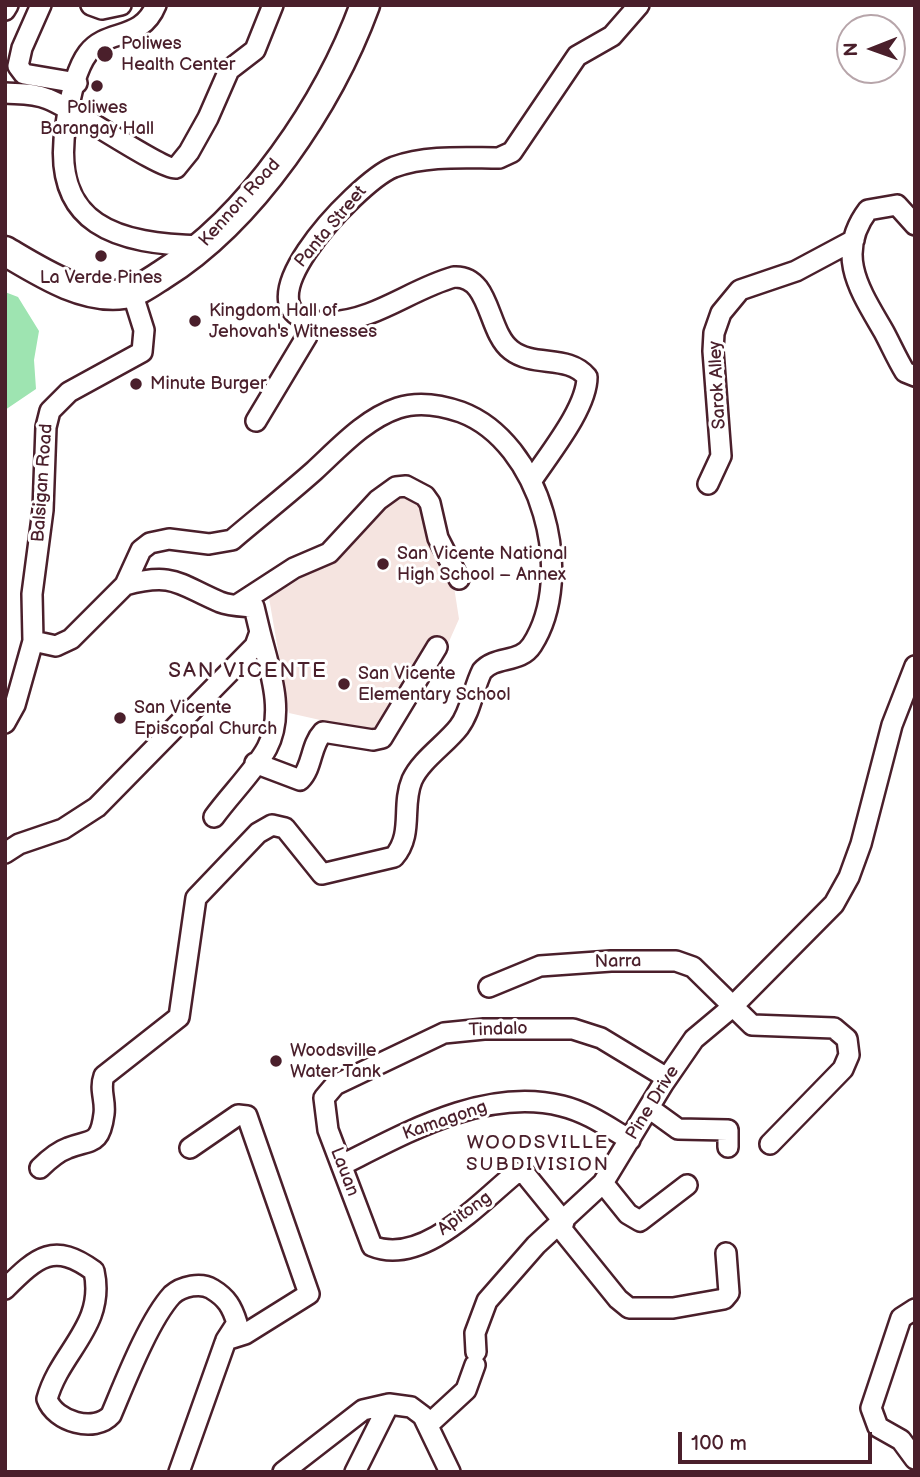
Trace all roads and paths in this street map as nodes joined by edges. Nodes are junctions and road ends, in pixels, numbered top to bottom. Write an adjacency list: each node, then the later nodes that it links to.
1 (8, 5): 9 (street)
2 (41, 5): 10 (street)
3 (91, 5): 4 (street)
4 (121, 5)
5 (156, 5): 10 (street)
6 (273, 5): 12 (street)
7 (365, 5): 15 (highway, Kennon Road)
8 (639, 5): 18 (street, Panta Street)
9 (5, 10)
10 (77, 83): 12 (street)
11 (5, 93): 12 (street)
12 (68, 110): 15 (street)
13 (915, 225): 14 (street)
14 (854, 240): 19 (street); 22 (street, Sarok Alley)
15 (202, 246): 17 (highway, Kennon Road)
16 (5, 251): 17 (highway)
17 (132, 292): 27 (street, Balsigan Road)
18 (302, 318): 20 (street); 21 (street)
19 (915, 376)
20 (256, 421)
21 (532, 480): 24 (street); 44 (street)
22 (708, 484)
23 (459, 579): 25 (street)
24 (125, 585): 25 (street); 27 (street)
25 (237, 605): 26 (street)
26 (260, 632): 31 (street); 33 (street)
27 (33, 641): 30 (street, Balsigan Road)
28 (437, 647): 31 (street)
29 (915, 666): 35 (street, Pine Drive)
30 (5, 723)
31 (255, 763): 32 (street)
32 (214, 817)
33 (5, 853)
34 (489, 987): 35 (street, Narra)
35 (731, 1008): 36 (street, Pine Drive); 40 (street, Narra)
36 (667, 1078): 37 (street, Tindalo); 38 (street, Pine Drive)
37 (330, 1090): 43 (street, Lauan)
38 (649, 1108): 39 (street, Pine Drive); 41 (street)
39 (629, 1140): 43 (street, Kamagong); 45 (street, Pine Drive)
40 (770, 1144)
41 (728, 1147)
42 (190, 1149): 52 (street)
43 (342, 1165): 48 (street, Lauan)
44 (40, 1168)
45 (603, 1183): 46 (street); 47 (street, Pine Drive)
46 (687, 1185)
47 (562, 1224): 48 (street, Apitong); 49 (street); 54 (street, Pine Drive)
48 (380, 1249)
49 (726, 1253)
50 (5, 1289): 52 (street)
51 (915, 1310): 55 (street)
52 (226, 1340): 56 (street)
53 (389, 1404): 54 (street); 57 (street); 58 (street)
54 (428, 1425): 59 (street)
55 (915, 1459)
56 (178, 1472)
57 (283, 1472)
58 (355, 1472)
59 (450, 1472)

